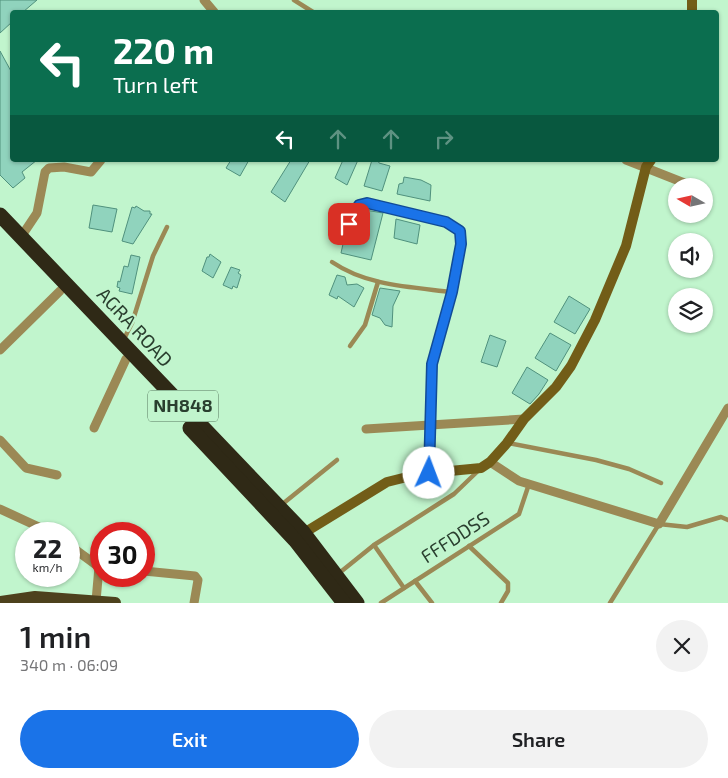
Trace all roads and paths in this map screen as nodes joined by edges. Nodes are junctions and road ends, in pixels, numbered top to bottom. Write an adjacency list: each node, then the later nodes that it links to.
1 (204, 0): 3 (street)
2 (294, 0): 4 (lane)
3 (212, 10)
4 (311, 10)
5 (99, 162): 11 (street)
6 (648, 163): 7 (street); 22 (street)
7 (677, 178)
8 (0, 215): 11 (highway, AGRA ROAD / NH848)
9 (167, 226): 17 (lane)
10 (0, 228): 15 (highway, AGRA ROAD / NH848)
11 (21, 237): 17 (highway, AGRA ROAD / NH848)
12 (343, 238): 16 (street)
13 (332, 262): 14 (lane)
14 (378, 282): 16 (lane); 18 (lane)
15 (60, 291): 19 (street); 20 (highway, AGRA ROAD / NH848)
16 (452, 292): 23 (street)
17 (122, 343): 34 (highway, AGRA ROAD / NH848)
18 (350, 346)
19 (0, 350)
20 (126, 359): 24 (street); 39 (highway, AGRA ROAD / NH848)
21 (728, 408): 38 (street)
22 (524, 419): 23 (street); 27 (street)
23 (431, 424): 25 (street); 30 (street)
24 (94, 428)
25 (366, 429)
26 (0, 440): 31 (street)
27 (507, 443): 29 (street); 33 (lane)
28 (337, 460): 34 (lane)
29 (486, 465): 30 (street); 32 (street); 40 (lane)
30 (429, 473): 39 (street)
31 (57, 476)
32 (529, 484): 38 (street); 41 (lane, FFFDDSS)
33 (661, 484)
34 (279, 506): 39 (highway, AGRA ROAD / NH848)
35 (0, 509): 37 (street)
36 (728, 520): 38 (lane)
37 (28, 522)
38 (659, 524): 57 (lane)
39 (299, 536): 43 (highway, AGRA ROAD / NH848); 52 (highway, AGRA ROAD / NH848)
40 (374, 545): 43 (lane); 46 (lane)
41 (469, 546): 44 (lane, FFFDDSS); 56 (lane)
42 (155, 572): 51 (street)
43 (337, 575): 53 (highway, AGRA ROAD / NH848)
44 (416, 581): 46 (lane, FFFDDSS); 55 (lane)
45 (98, 587): 49 (street)
46 (404, 588): 54 (lane, FFFDDSS)
47 (34, 600): 48 (main road); 49 (main road)
48 (0, 602)
49 (96, 602): 50 (main road)
50 (115, 603)
51 (194, 603)
52 (344, 603)
53 (357, 603)
54 (381, 603)
55 (432, 603)
56 (501, 603)
57 (610, 603)

